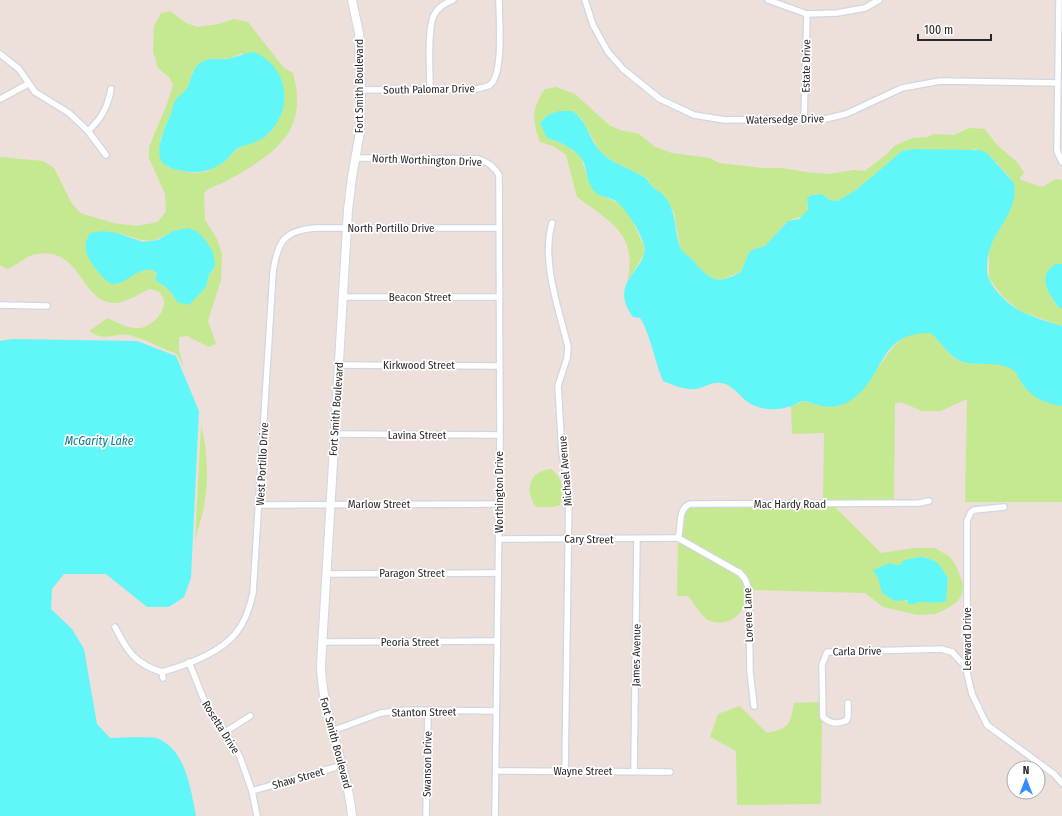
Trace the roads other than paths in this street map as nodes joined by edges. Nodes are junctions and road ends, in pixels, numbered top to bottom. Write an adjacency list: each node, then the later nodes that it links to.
1 (352, 0): 14 (street, Fort Smith Boulevard)
2 (453, 0): 13 (street)
3 (499, 0): 13 (street, South Palomar Drive)
4 (585, 0): 16 (street, Watersedge Drive)
5 (768, 0): 8 (street)
6 (879, 0): 8 (street)
7 (1059, 0): 10 (street)
8 (807, 14): 16 (street, Estate Drive)
9 (0, 54): 11 (street)
10 (1058, 83): 16 (street, Watersedge Drive); 20 (street)
11 (28, 84): 15 (street); 17 (street)
12 (111, 89): 17 (street)
13 (430, 89): 14 (street, South Palomar Drive)
14 (361, 90): 19 (street, Fort Smith Boulevard)
15 (0, 99)
16 (804, 119)
17 (88, 131): 18 (street)
18 (106, 155)
19 (356, 158): 21 (street, North Worthington Drive); 24 (street, Fort Smith Boulevard)
20 (1062, 162)
21 (496, 169): 23 (street, Worthington Drive)
22 (552, 223): 41 (street, Michael Avenue)
23 (499, 228): 24 (street, North Portillo Drive); 27 (street, Worthington Drive)
24 (347, 229): 25 (street, North Portillo Drive); 26 (street, Fort Smith Boulevard)
25 (285, 237): 37 (street, West Portillo Drive)
26 (342, 297): 27 (street, Beacon Street); 30 (street, Fort Smith Boulevard)
27 (499, 297): 31 (street, Worthington Drive)
28 (0, 305): 29 (street)
29 (48, 306)
30 (339, 365): 31 (street, Kirkwood Street); 32 (street, Fort Smith Boulevard)
31 (499, 366): 33 (street, Worthington Drive)
32 (334, 434): 33 (street, Lavina Street); 35 (street, Fort Smith Boulevard)
33 (500, 435): 36 (street, Worthington Drive)
34 (929, 501): 39 (street, Mac Hardy Road)
35 (331, 504): 36 (street, Marlow Street); 37 (street, Marlow Street); 44 (street, Fort Smith Boulevard)
36 (499, 504): 40 (street, Worthington Drive)
37 (259, 505): 48 (street, West Portillo Drive)
38 (1004, 507): 49 (street, Leeward Drive)
39 (678, 538): 42 (street, Cary Street); 51 (street, Lorene Lane)
40 (499, 539): 41 (street, Cary Street); 43 (street, Worthington Drive)
41 (568, 539): 42 (street, Cary Street); 60 (street, Michael Avenue)
42 (637, 540): 58 (street, James Avenue)
43 (498, 573): 44 (street, Paragon Street); 46 (street, Worthington Drive)
44 (326, 574): 47 (street, Fort Smith Boulevard)
45 (115, 627): 48 (street, West Portillo Drive)
46 (497, 641): 47 (street, Peoria Street); 53 (street, Worthington Drive)
47 (322, 642): 55 (street, Fort Smith Boulevard)
48 (189, 662): 56 (street, Rosetta Drive)
49 (966, 667): 50 (street, Carla Drive); 62 (street, Leeward Drive)
50 (848, 702)
51 (754, 706)
52 (428, 711): 53 (street, Stanton Street); 55 (street, Stanton Street); 66 (street, Swanson Drive)
53 (496, 711): 59 (street, Worthington Drive)
54 (250, 716): 56 (street)
55 (332, 731): 57 (street, Fort Smith Boulevard)
56 (225, 732): 63 (street, Rosetta Drive)
57 (343, 765): 63 (street, Shaw Street); 65 (street, Fort Smith Boulevard)
58 (634, 770): 60 (street, Wayne Street); 61 (street, Wayne Street)
59 (496, 771): 60 (street, Wayne Street); 67 (street, Worthington Drive)
60 (565, 771)
61 (670, 772)
62 (1062, 783)
63 (252, 791): 64 (street, Rosetta Drive)
64 (257, 816)
65 (352, 816)
66 (426, 816)
67 (495, 816)

